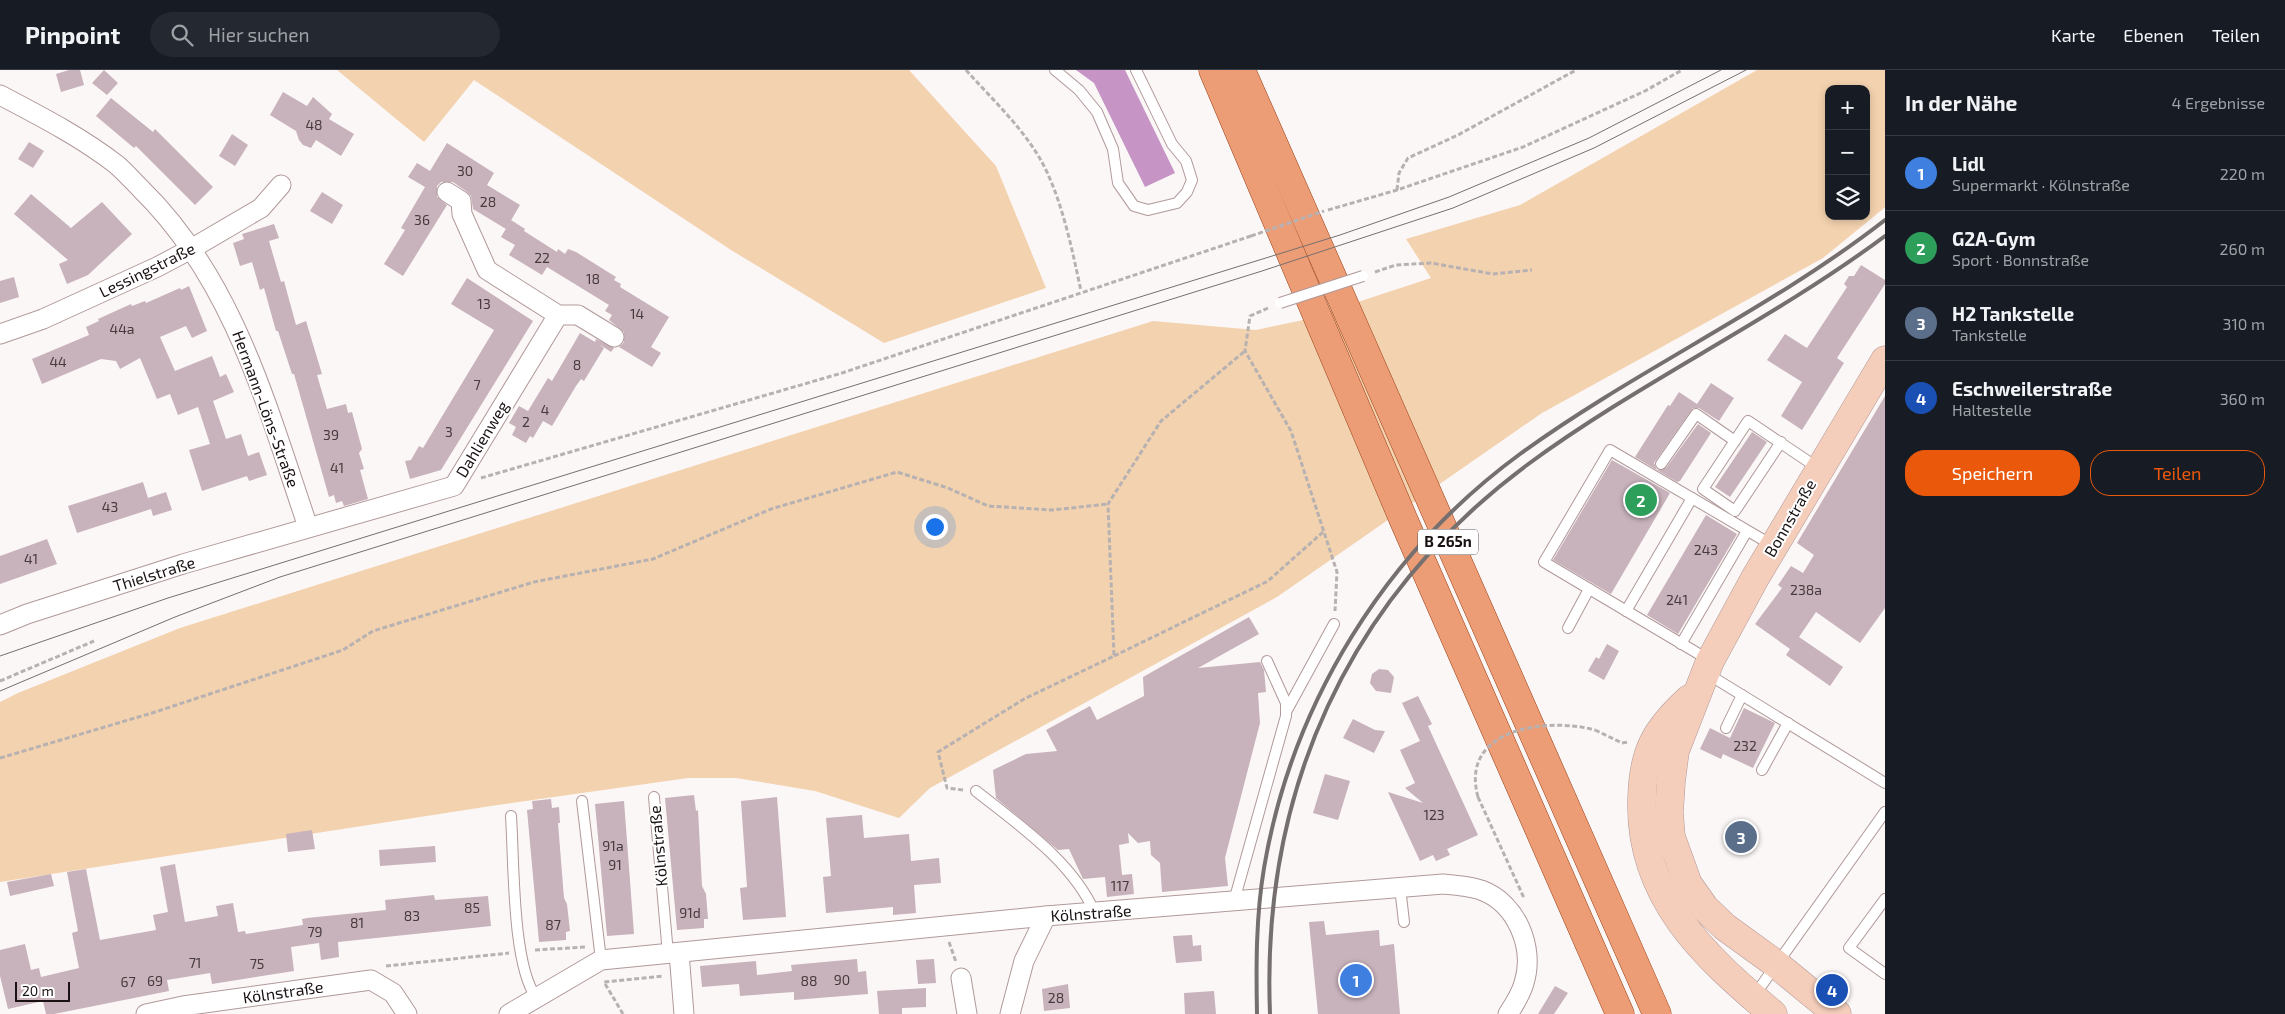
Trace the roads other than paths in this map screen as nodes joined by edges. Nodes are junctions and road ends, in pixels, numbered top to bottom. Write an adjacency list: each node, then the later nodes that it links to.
1 (1055, 70): 2 (lane)
2 (1136, 70)
3 (1213, 70): 62 (main road, B 265n)
4 (1241, 70): 63 (main road, B 265n)
5 (0, 95): 8 (street, Hermann-Löns-Straße)
6 (281, 186): 8 (street, Lessingstraße)
7 (447, 192): 11 (street)
8 (191, 249): 12 (street, Lessingstraße); 20 (street, Hermann-Löns-Straße)
9 (1363, 276): 10 (lane, bridge)
10 (1280, 303)
11 (558, 315): 13 (street); 20 (street, Dahlienweg)
12 (0, 334)
13 (614, 337)
14 (1885, 360): 18 (main road, Bonnstraße)
15 (1735, 441): 16 (lane); 16 (lane); 17 (lane)
16 (1781, 442): 18 (lane)
17 (1662, 464)
18 (1819, 468): 22 (main road, Bonnstraße)
19 (1692, 498): 21 (lane); 23 (lane); 24 (lane)
20 (308, 527): 26 (street, Thielstraße)
21 (1747, 531): 22 (lane); 28 (lane)
22 (1773, 546): 30 (main road, Bonnstraße)
23 (1589, 589): 24 (lane); 27 (lane)
24 (1626, 611): 28 (lane)
25 (1334, 624): 32 (lane)
26 (0, 625)
27 (1568, 628)
28 (1681, 644): 30 (lane)
29 (1268, 661): 32 (lane)
30 (1703, 677): 31 (lane); 50 (main road); 54 (main road)
31 (1742, 695): 33 (lane); 34 (lane)
32 (1287, 710): 44 (lane)
33 (1788, 723): 35 (lane); 36 (lane)
34 (1726, 728)
35 (1762, 770)
36 (1885, 783)
37 (976, 791): 45 (lane)
38 (654, 797): 49 (lane, Kölnstraße)
39 (582, 801): 48 (lane)
40 (1885, 812): 50 (lane)
41 (511, 816): 53 (lane)
42 (1400, 887): 44 (street, Kölnstraße); 47 (lane); 61 (street, Kölnstraße)
43 (1885, 899): 51 (lane)
44 (1234, 901): 45 (street, Kölnstraße)
45 (1095, 913): 46 (street, Kölnstraße)
46 (1046, 916): 49 (street, Kölnstraße); 60 (street)
47 (1404, 922)
48 (600, 953): 49 (street, Kölnstraße); 53 (street, Kölnstraße)
49 (674, 954): 58 (street)
50 (1776, 964): 54 (lane); 64 (main road)
51 (1885, 974)
52 (961, 978): 59 (street)
53 (536, 997): 57 (street, Kölnstraße)
54 (1763, 1006)
55 (146, 1014): 56 (street, Kölnstraße)
56 (407, 1014)
57 (509, 1014)
58 (684, 1014)
59 (968, 1014)
60 (1010, 1014)
61 (1508, 1014)
62 (1620, 1014)
63 (1657, 1014)
64 (1837, 1014)

